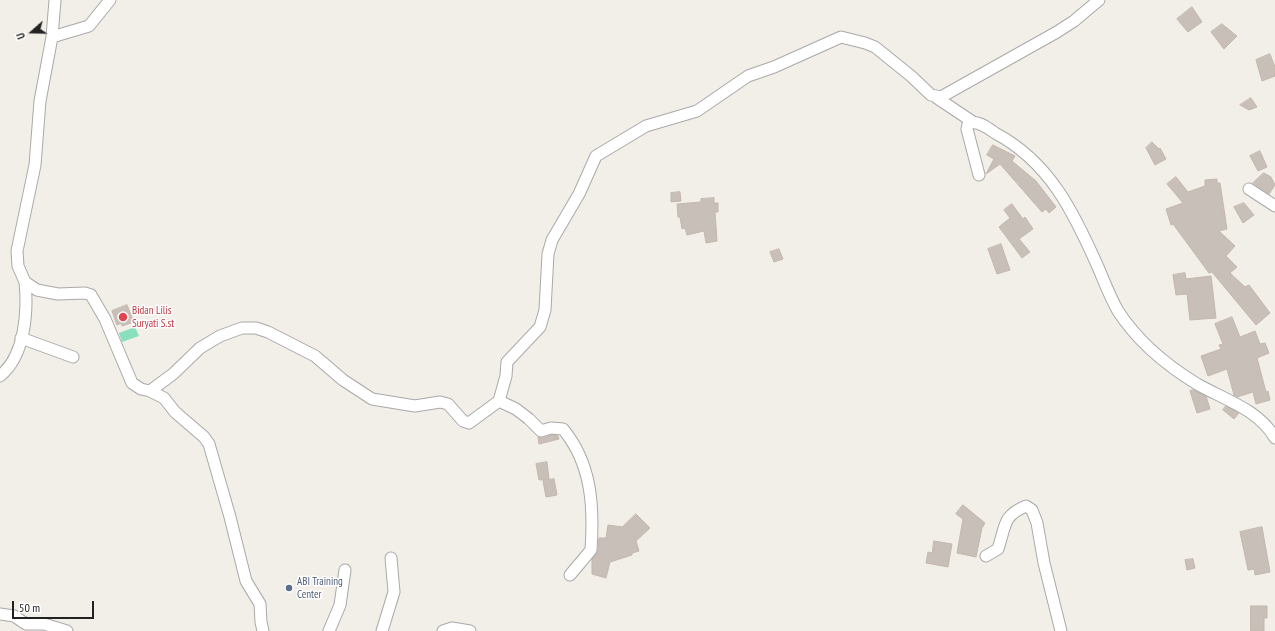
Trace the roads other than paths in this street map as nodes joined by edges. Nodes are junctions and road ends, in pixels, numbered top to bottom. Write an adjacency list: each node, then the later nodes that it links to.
1 (55, 0): 4 (street)
2 (110, 0): 4 (street)
3 (1099, 0): 5 (street)
4 (52, 38): 10 (street)
5 (937, 98): 6 (street); 15 (street)
6 (973, 122): 7 (street); 16 (street)
7 (979, 175)
8 (1249, 189): 9 (street)
9 (1275, 206)
10 (25, 282): 11 (street); 14 (street)
11 (22, 338): 12 (street); 13 (street)
12 (73, 357)
13 (0, 376)
14 (150, 391): 15 (street); 24 (street)
15 (499, 401): 20 (street)
16 (1275, 438)
17 (986, 556): 29 (street)
18 (391, 558): 26 (street)
19 (345, 570): 25 (street)
20 (570, 575)
21 (0, 614): 22 (street)
22 (29, 627): 23 (street)
23 (67, 631)
24 (263, 631)
25 (329, 631)
26 (382, 631)
27 (443, 631): 28 (street)
28 (470, 631)
29 (1061, 631)

